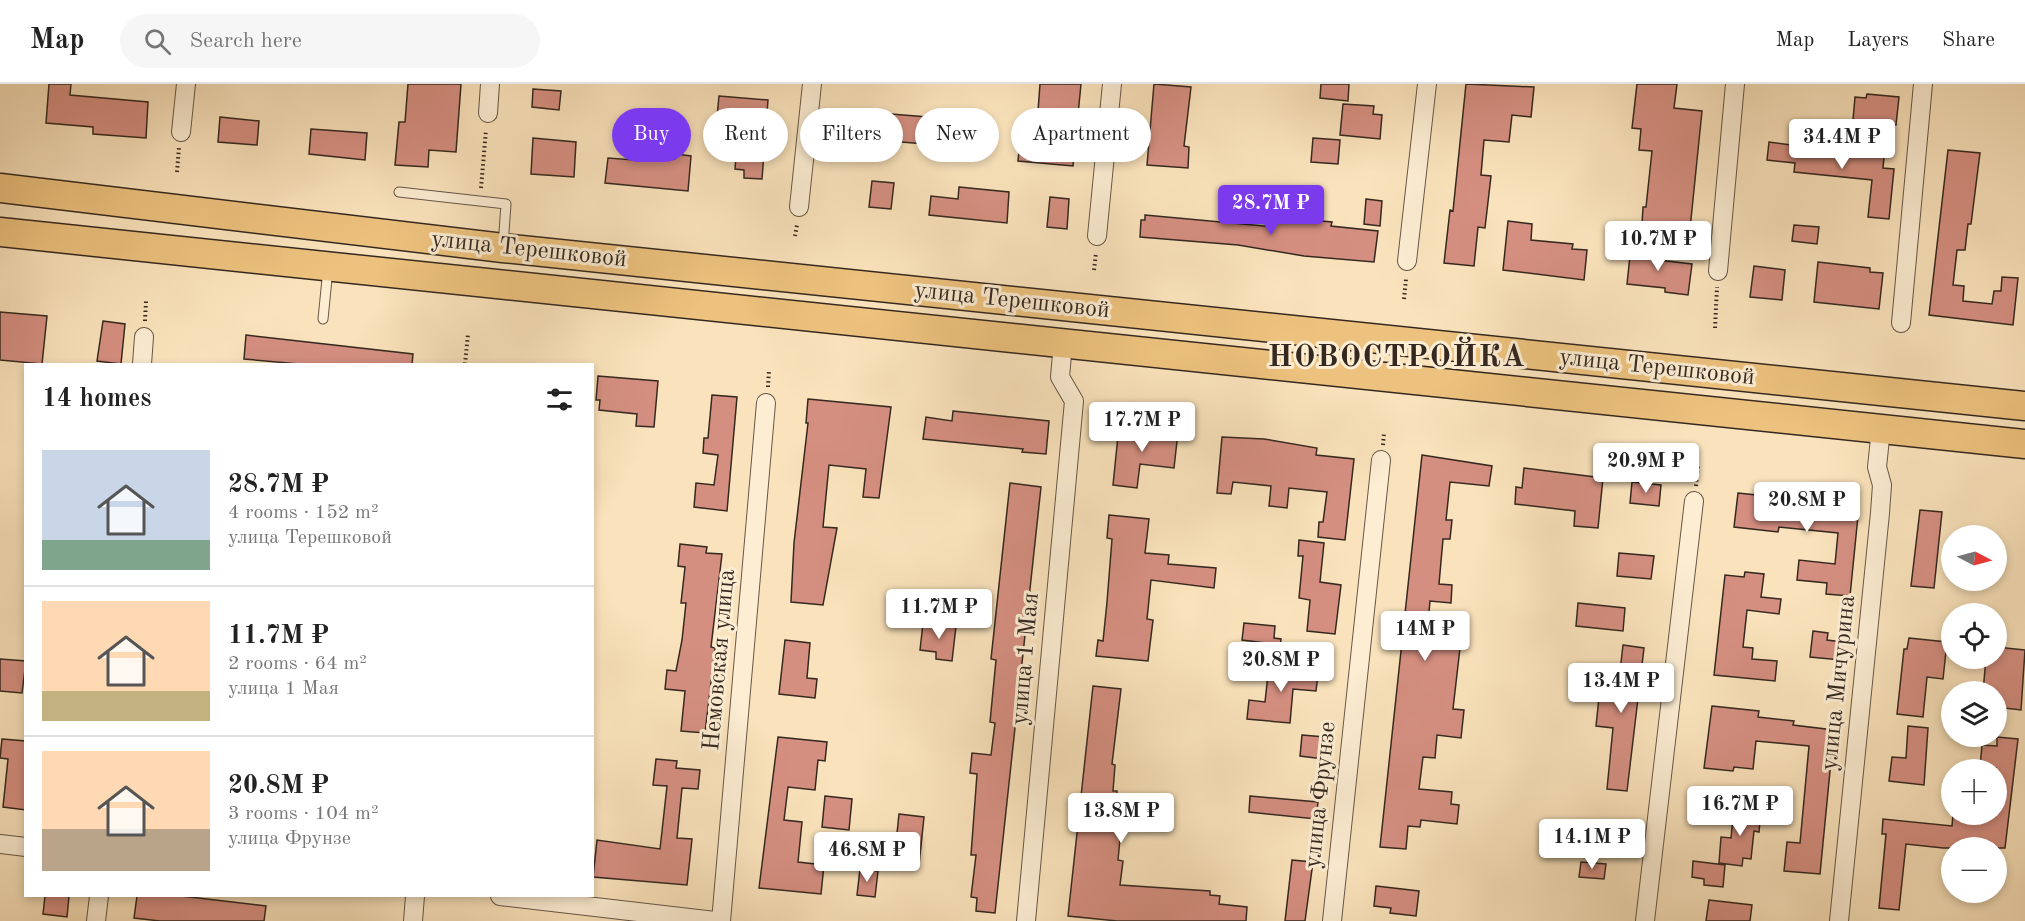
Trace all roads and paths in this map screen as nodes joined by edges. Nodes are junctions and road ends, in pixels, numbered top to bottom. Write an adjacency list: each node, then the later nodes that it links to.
1 (186, 84): 9 (street)
2 (490, 84): 8 (street)
3 (812, 84): 13 (street)
4 (1112, 84): 15 (street)
5 (1426, 84): 17 (street)
6 (1735, 84): 19 (street)
7 (1923, 84): 21 (street)
8 (488, 113): 12 (path)
9 (181, 132)
10 (0, 188): 16 (main road, улица Терешковой)
11 (399, 192): 12 (lane)
12 (480, 201): 16 (lane)
13 (799, 207)
14 (0, 232): 18 (main road, улица Терешковой)
15 (1097, 236)
16 (503, 248): 29 (main road, улица Терешковой)
17 (1407, 261)
18 (328, 266): 20 (lane); 25 (main road, улица Терешковой)
19 (1718, 271): 22 (path)
20 (323, 319)
21 (1901, 323)
22 (1715, 328)
23 (468, 334): 27 (path)
24 (144, 337): 26 (street)
25 (1063, 343): 30 (main road, улица Терешковой); 43 (street, улица 1 Мая)
26 (142, 363)
27 (465, 363)
28 (766, 403): 42 (street, Немовская улица)
29 (2025, 406)
30 (1881, 429): 31 (main road, улица Терешковой); 46 (street, улица Мичурина)
31 (2025, 444)
32 (1381, 460): 44 (street, улица Фрунзе)
33 (1694, 501): 45 (street)
34 (0, 844): 35 (street)
35 (24, 847)
36 (99, 897): 40 (street)
37 (415, 897): 39 (street)
38 (509, 897): 41 (street)
39 (412, 919)
40 (96, 921)
41 (715, 921)
42 (721, 921)
43 (1026, 921)
44 (1332, 921)
45 (1646, 921)
46 (1839, 921)

